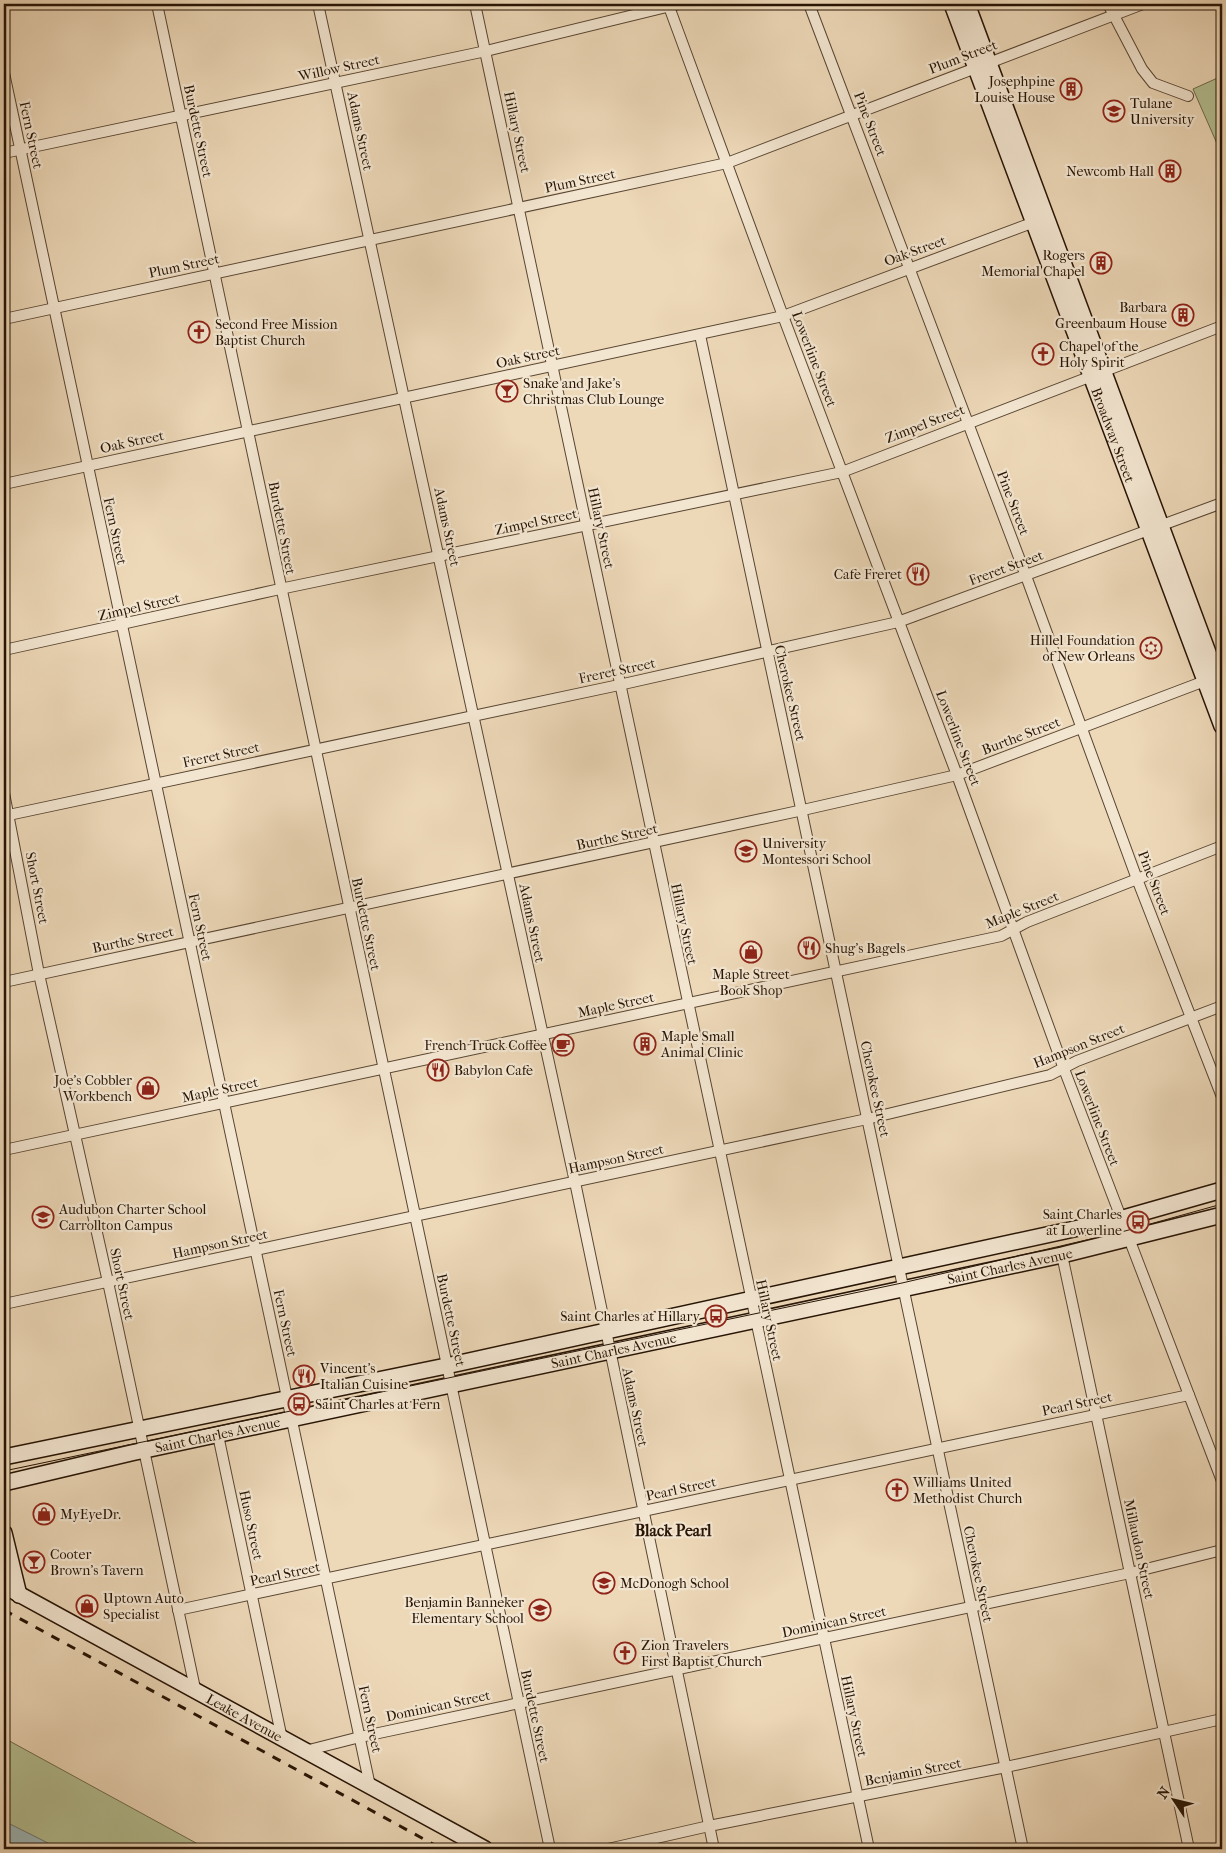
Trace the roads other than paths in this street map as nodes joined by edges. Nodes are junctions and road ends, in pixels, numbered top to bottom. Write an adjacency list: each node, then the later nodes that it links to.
1 (156, 4): 17 (street, Burdette Street)
2 (318, 4): 14 (street, Adams Street)
3 (475, 4): 11 (street, Hillary Street)
4 (809, 4): 16 (street, Pine Street)
5 (952, 4): 12 (main road, Broadway Street)
6 (967, 4): 12 (main road, Broadway Street)
7 (1108, 4): 10 (street)
8 (1143, 4): 10 (street, Plum Street)
9 (672, 5): 11 (street, Willow Street); 20 (street, Lowerline Street)
10 (1113, 17): 12 (street, Plum Street); 15 (street)
11 (486, 51): 14 (street, Willow Street); 21 (street, Hillary Street)
12 (982, 65): 16 (street, Plum Street); 22 (main road, Broadway Street)
13 (4, 73): 18 (street, Fern Street)
14 (336, 83): 17 (street, Willow Street); 23 (street, Adams Street)
15 (1188, 96)
16 (852, 115): 20 (street, Plum Street); 24 (street, Pine Street)
17 (181, 116): 18 (street, Willow Street); 25 (street, Burdette Street)
18 (20, 150): 19 (street, Willow Street); 26 (street, Fern Street)
19 (4, 153)
20 (728, 163): 21 (street, Plum Street); 27 (street, Lowerline Street)
21 (518, 208): 23 (street, Plum Street); 31 (street, Hillary Street)
22 (1039, 220): 24 (street, Oak Street); 32 (main road, Broadway Street)
23 (370, 240): 25 (street, Plum Street); 33 (street, Adams Street)
24 (910, 268): 27 (street, Oak Street); 34 (street, Pine Street)
25 (215, 273): 26 (street, Plum Street); 35 (street, Burdette Street)
26 (54, 308): 28 (street, Plum Street); 36 (street, Fern Street)
27 (783, 316): 30 (street, Oak Street); 37 (street, Lowerline Street)
28 (4, 319)
29 (1222, 326): 32 (street, Zimpel Street)
30 (700, 335): 31 (street, Oak Street); 39 (street, Cherokee Street)
31 (552, 366): 33 (street, Oak Street); 41 (street, Hillary Street)
32 (1097, 373): 34 (street, Zimpel Street); 42 (main road, Broadway Street)
33 (404, 398): 35 (street, Oak Street); 43 (street, Adams Street)
34 (968, 422): 37 (street, Zimpel Street); 44 (street, Pine Street)
35 (249, 431): 36 (street, Oak Street); 45 (street, Burdette Street)
36 (88, 466): 38 (street, Oak Street); 47 (street, Fern Street)
37 (842, 472): 39 (street, Zimpel Street); 46 (street, Lowerline Street)
38 (4, 484)
39 (733, 494): 41 (street, Zimpel Street); 49 (street, Cherokee Street)
40 (1222, 503): 42 (street, Freret Street)
41 (586, 525): 43 (street, Zimpel Street); 51 (street, Hillary Street)
42 (1155, 528): 44 (street, Freret Street); 50 (main road, Broadway Street)
43 (439, 557): 45 (street, Zimpel Street); 52 (street, Adams Street)
44 (1026, 576): 46 (street, Freret Street); 54 (street, Pine Street)
45 (280, 589): 47 (street, Zimpel Street); 55 (street, Burdette Street)
46 (898, 622): 49 (street, Freret Street); 56 (street, Lowerline Street)
47 (122, 625): 48 (street, Zimpel Street); 57 (street, Fern Street)
48 (4, 650)
49 (767, 653): 51 (street, Freret Street); 59 (street, Cherokee Street)
50 (1217, 680): 53 (main road, Broadway Street); 54 (street, Burthe Street)
51 (619, 685): 52 (street, Freret Street); 61 (street, Hillary Street)
52 (472, 716): 55 (street, Freret Street); 63 (street, Adams Street)
53 (1222, 726)
54 (1082, 727): 56 (street, Burthe Street); 64 (street, Pine Street)
55 (314, 749): 57 (street, Freret Street); 65 (street, Burdette Street)
56 (958, 775): 59 (street, Burthe Street); 66 (street, Lowerline Street)
57 (155, 783): 60 (street, Freret Street); 67 (street, Fern Street)
58 (4, 793): 60 (street, Short Street)
59 (803, 810): 61 (street, Burthe Street); 68 (street, Cherokee Street)
60 (6, 816): 69 (street, Short Street)
61 (653, 843): 63 (street, Burthe Street); 71 (street, Hillary Street)
62 (1222, 846): 64 (street, Maple Street)
63 (507, 874): 65 (street, Burthe Street); 74 (street, Adams Street)
64 (1137, 879): 66 (street, Maple Street); 73 (street, Pine Street)
65 (348, 908): 67 (street, Burthe Street); 75 (street, Burdette Street)
66 (1014, 930): 68 (street, Maple Street); 76 (street, Lowerline Street)
67 (189, 942): 69 (street, Burthe Street); 78 (street, Fern Street)
68 (836, 972): 71 (street, Maple Street); 79 (street, Cherokee Street)
69 (40, 974): 70 (street, Burthe Street); 80 (street, Short Street)
70 (4, 982)
71 (687, 1004): 74 (street, Maple Street); 82 (street, Hillary Street)
72 (1222, 1006): 73 (street, Hampson Street)
73 (1192, 1017): 76 (street, Hampson Street); 77 (street, Pine Street)
74 (543, 1035): 75 (street, Maple Street); 83 (street, Adams Street)
75 (383, 1069): 78 (street, Maple Street); 86 (street, Burdette Street)
76 (1064, 1069): 79 (street, Hampson Street); 87 (street, Lowerline Street)
77 (1222, 1097)
78 (224, 1103): 80 (street, Maple Street); 89 (street, Fern Street)
79 (867, 1119): 82 (street, Hampson Street); 91 (street, Cherokee Street)
80 (75, 1135): 81 (street, Maple Street); 92 (street, Short Street)
81 (4, 1150)
82 (719, 1151): 83 (street, Hampson Street); 94 (street, Hillary Street)
83 (575, 1182): 86 (street, Hampson Street); 97 (street, Adams Street)
84 (1222, 1190): 87 (main road, Saint Charles Avenue)
85 (1222, 1215): 88 (main road, Saint Charles Avenue)
86 (414, 1217): 89 (street, Hampson Street); 99 (street, Burdette Street)
87 (1120, 1219): 88 (street, Lowerline Street); 91 (main road, Saint Charles Avenue)
88 (1129, 1240): 90 (main road, Saint Charles Avenue); 101 (street, Lowerline Street)
89 (256, 1250): 92 (street, Hampson Street); 102 (street, Fern Street)
90 (1062, 1255): 93 (main road, Saint Charles Avenue); 103 (street, Millaudon Street)
91 (899, 1267): 93 (street, Cherokee Street); 94 (main road, Saint Charles Avenue)
92 (108, 1282): 95 (street, Hampson Street); 105 (street, Short Street)
93 (904, 1290): 96 (main road, Saint Charles Avenue); 107 (street, Cherokee Street)
94 (750, 1298): 96 (street, Hillary Street); 97 (main road, Saint Charles Avenue)
95 (4, 1304)
96 (755, 1321): 98 (main road, Saint Charles Avenue); 110 (street, Hillary Street)
97 (604, 1330): 98 (street, Adams Street); 99 (main road, Saint Charles Avenue)
98 (609, 1351): 100 (main road, Saint Charles Avenue); 113 (street, Adams Street)
99 (446, 1366): 100 (street, Burdette Street); 102 (main road, Saint Charles Avenue)
100 (451, 1385): 104 (main road, Saint Charles Avenue); 115 (street, Burdette Street)
101 (1189, 1395): 103 (street, Pearl Street); 111 (street, Lowerline Street)
102 (288, 1399): 104 (street, Fern Street); 105 (main road, Saint Charles Avenue)
103 (1097, 1414): 107 (street, Pearl Street); 117 (street, Millaudon Street)
104 (292, 1420): 106 (main road, Saint Charles Avenue); 118 (street, Fern Street)
105 (139, 1429): 108 (street, Short Street); 109 (main road, Saint Charles Avenue)
106 (218, 1435): 108 (main road, Saint Charles Avenue); 121 (street, Huso Street)
107 (938, 1448): 110 (street, Pearl Street); 122 (street, Cherokee Street)
108 (144, 1450): 112 (main road, Saint Charles Avenue); 123 (street, Short Street)
109 (4, 1457)
110 (791, 1480): 113 (street, Pearl Street); 124 (street, Hillary Street)
111 (1222, 1481)
112 (4, 1483)
113 (643, 1512): 115 (street, Pearl Street); 125 (street, Adams Street)
114 (4, 1533): 120 (main road)
115 (485, 1545): 118 (street, Pearl Street); 127 (street, Burdette Street)
116 (1222, 1550): 117 (street, Dominican Street)
117 (1130, 1573): 122 (street, Dominican Street); 129 (street, Millaudon Street)
118 (326, 1579): 121 (street, Pearl Street); 130 (street, Fern Street)
119 (4, 1586): 120 (main road, Leake Avenue)
120 (19, 1595): 126 (main road, Leake Avenue)
121 (252, 1595): 123 (street, Pearl Street); 131 (street, Huso Street)
122 (972, 1607): 124 (street, Dominican Street); 133 (street, Cherokee Street)
123 (178, 1610): 126 (street, Short Street)
124 (824, 1638): 125 (street, Dominican Street); 135 (street, Hillary Street)
125 (676, 1670): 127 (street, Dominican Street); 136 (street, Adams Street)
126 (196, 1693): 131 (main road, Leake Avenue)
127 (519, 1704): 130 (street, Dominican Street); 138 (street, Burdette Street)
128 (1222, 1719): 129 (street, Benjamin Street)
129 (1164, 1732): 133 (street, Benjamin Street); 143 (street, Millaudon Street)
130 (360, 1737): 132 (street, Dominican Street); 134 (street, Fern Street)
131 (282, 1739): 132 (main road, Leake Avenue)
132 (305, 1752): 134 (main road, Leake Avenue)
133 (1006, 1767): 135 (street, Benjamin Street); 142 (street, Cherokee Street)
134 (370, 1786): 137 (main road, Leake Avenue)
135 (857, 1797): 136 (street, Benjamin Street); 141 (street, Hillary Street)
136 (710, 1826): 139 (street, Benjamin Street); 140 (street, Adams Street)
137 (485, 1849)
138 (550, 1849)
139 (608, 1849)
140 (714, 1849)
141 (868, 1849)
142 (1024, 1849)
143 (1189, 1849)

